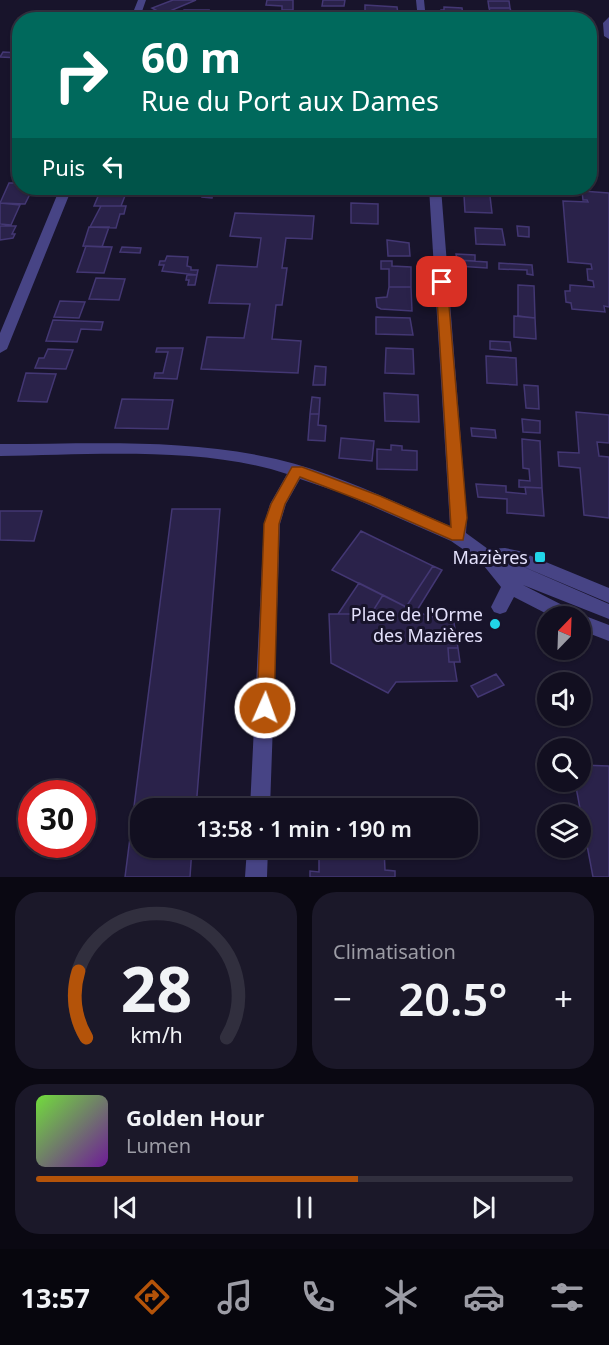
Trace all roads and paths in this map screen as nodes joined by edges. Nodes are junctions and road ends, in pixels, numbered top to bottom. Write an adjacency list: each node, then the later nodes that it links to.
1 (609, 20): 2 (street)
2 (609, 36)
3 (63, 195): 5 (street)
4 (436, 195): 8 (street)
5 (0, 349)
6 (0, 450): 7 (street)
7 (297, 471): 8 (street); 17 (street)
8 (458, 536): 9 (street)
9 (485, 556): 10 (street); 11 (street)
10 (516, 581): 12 (street); 13 (street); 14 (street)
11 (609, 596)
12 (544, 606)
13 (500, 607)
14 (609, 612)
15 (591, 626): 16 (street)
16 (609, 633)
17 (260, 798)
18 (257, 858): 19 (street)
19 (256, 877)

